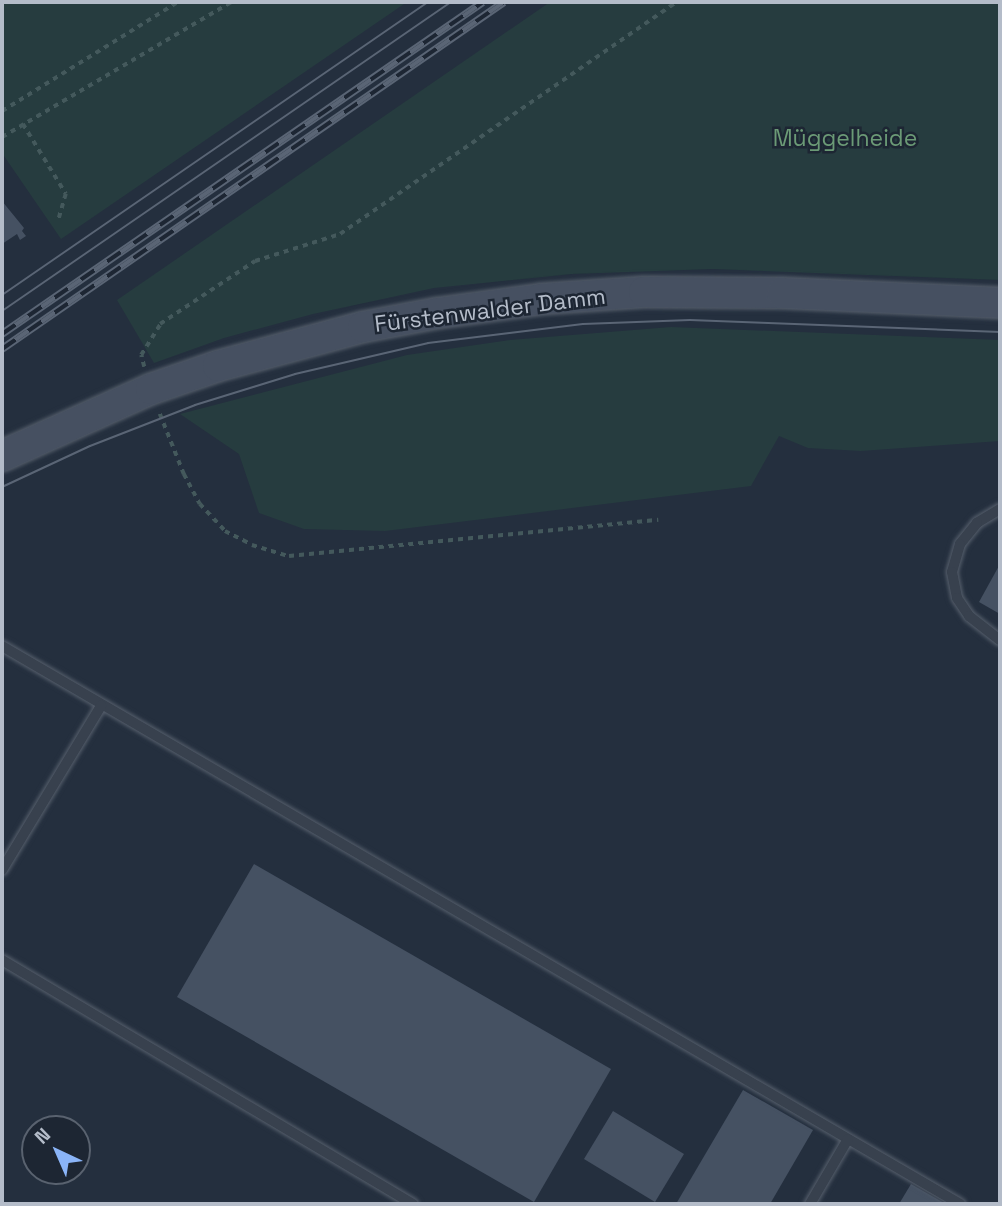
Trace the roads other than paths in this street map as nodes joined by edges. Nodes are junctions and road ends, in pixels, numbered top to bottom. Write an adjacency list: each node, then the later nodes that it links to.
1 (1000, 303): 2 (main road, Fürstenwalder Damm)
2 (2, 456)
3 (1000, 509): 4 (lane)
4 (1000, 640)
5 (2, 646): 6 (lane)
6 (101, 706): 7 (lane); 9 (lane)
7 (2, 870)
8 (2, 960): 10 (lane)
9 (848, 1139): 11 (lane); 12 (lane)
10 (413, 1204)
11 (810, 1204)
12 (960, 1204)

